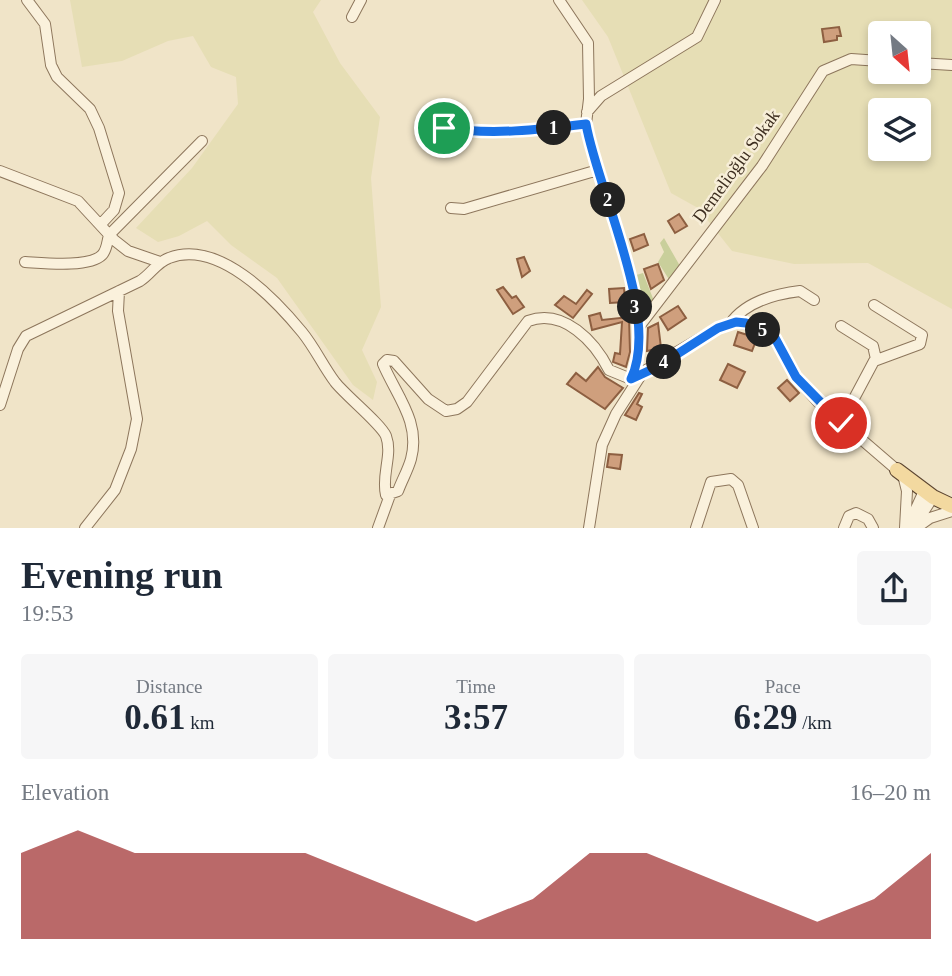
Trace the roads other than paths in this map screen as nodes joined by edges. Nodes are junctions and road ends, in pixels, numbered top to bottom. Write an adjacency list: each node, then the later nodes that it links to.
1 (27, 0): 15 (street)
2 (361, 0): 5 (street)
3 (559, 0): 9 (street)
4 (715, 0): 9 (street)
5 (352, 17)
6 (868, 60): 24 (street, Demelioğlu Sokak)
7 (931, 64): 8 (street)
8 (952, 65)
9 (587, 118): 10 (street); 12 (street)
10 (444, 128)
11 (202, 141): 16 (street)
12 (598, 170): 14 (street); 24 (street)
13 (0, 171): 15 (street)
14 (452, 208)
15 (101, 225): 16 (street)
16 (109, 235): 17 (street); 18 (street)
17 (25, 262)
18 (160, 262): 19 (street); 31 (street)
19 (119, 291): 27 (street); 33 (street)
20 (814, 300): 22 (street)
21 (874, 305): 25 (street)
22 (730, 324): 26 (street); 28 (street)
23 (841, 326): 25 (street)
24 (638, 328): 26 (street)
25 (876, 359): 28 (street)
26 (636, 377): 31 (street); 35 (street)
27 (0, 405)
28 (841, 423): 29 (street)
29 (900, 473): 30 (main road); 40 (street)
30 (929, 494): 32 (main road); 40 (street); 41 (street)
31 (390, 495): 34 (street)
32 (952, 509): 41 (street)
33 (85, 528)
34 (378, 528)
35 (589, 528)
36 (696, 528): 37 (street)
37 (753, 528)
38 (844, 528): 39 (street)
39 (873, 528)
40 (906, 528)
41 (915, 528)

